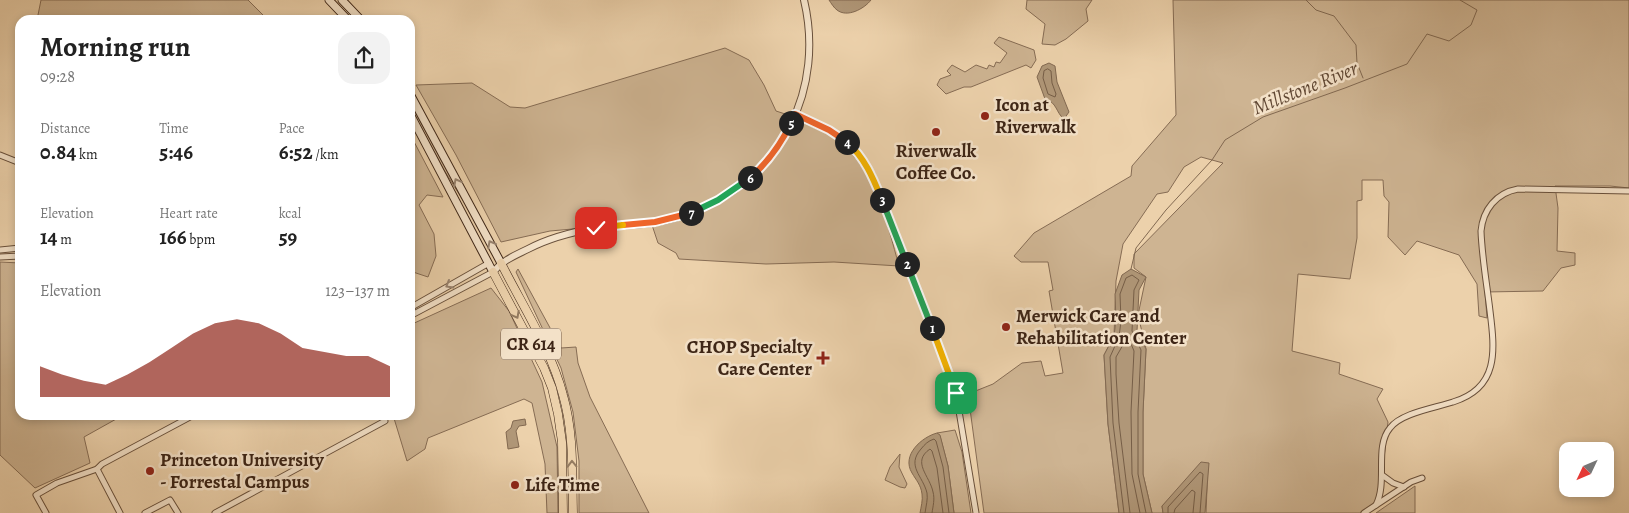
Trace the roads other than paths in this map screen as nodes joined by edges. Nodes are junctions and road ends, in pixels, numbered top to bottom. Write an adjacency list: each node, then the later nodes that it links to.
1 (329, 0): 4 (main road)
2 (342, 0): 5 (main road)
3 (804, 0): 7 (street)
4 (343, 15)
5 (356, 15)
6 (415, 103): 17 (main road, CR 614, one-way to 6)
7 (795, 114): 17 (street); 37 (street)
8 (415, 123): 16 (main road, CR 614)
9 (0, 155): 10 (street)
10 (15, 161)
11 (1629, 191): 24 (street)
12 (15, 248): 13 (street)
13 (0, 250)
14 (15, 256): 15 (street)
15 (0, 257)
16 (489, 263): 17 (street); 18 (main road, CR 614); 19 (street, one-way to 19)
17 (500, 263): 18 (street); 36 (highway, CR 614, one-way to 17)
18 (494, 272): 20 (street); 27 (highway, CR 614, one-way to 27)
19 (415, 305)
20 (415, 313)
21 (184, 420): 23 (street)
22 (385, 420): 33 (street)
23 (98, 469): 29 (street); 30 (street)
24 (1382, 475): 26 (street); 28 (street)
25 (1422, 478): 26 (street)
26 (1404, 487): 28 (street)
27 (564, 489): 34 (highway); 35 (highway)
28 (1376, 505): 38 (street)
29 (46, 513)
30 (120, 513)
31 (146, 513): 32 (street)
32 (178, 513)
33 (215, 513)
34 (563, 513)
35 (567, 513)
36 (573, 513)
37 (976, 513)
38 (1364, 513)

